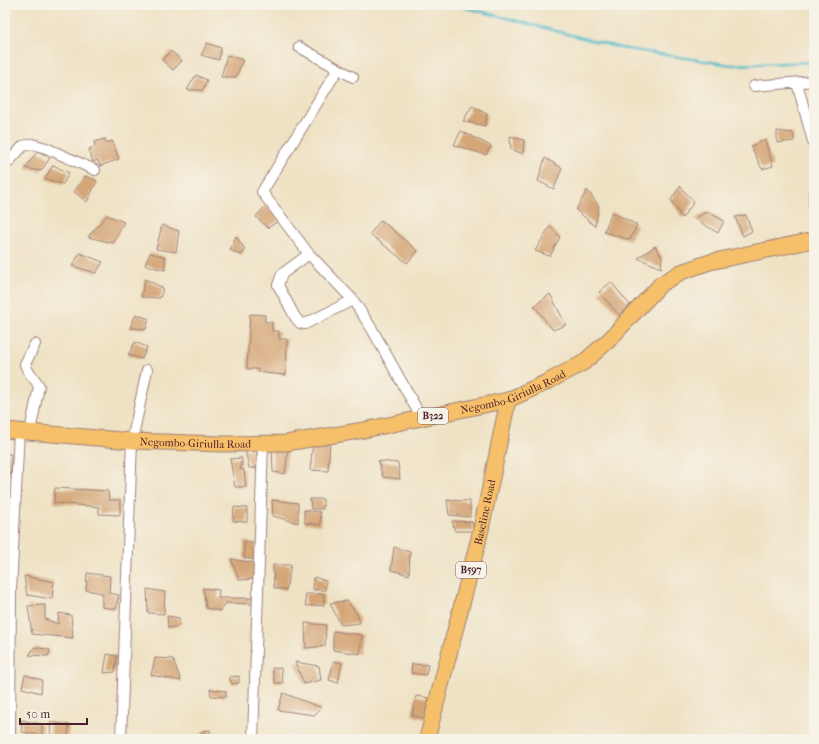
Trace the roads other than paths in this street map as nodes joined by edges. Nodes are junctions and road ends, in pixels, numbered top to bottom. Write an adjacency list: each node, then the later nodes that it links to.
1 (300, 47): 2 (street)
2 (338, 69): 3 (street); 11 (street)
3 (353, 77)
4 (814, 81): 5 (street)
5 (797, 83): 6 (street); 7 (street)
6 (754, 86)
7 (814, 145)
8 (5, 166): 9 (street)
9 (95, 170)
10 (814, 240): 15 (main road, Negombo-Giriulla Road / B322)
11 (309, 254): 12 (street); 12 (street)
12 (352, 300): 16 (street)
13 (35, 344): 17 (street)
14 (147, 370): 18 (street)
15 (508, 400): 19 (main road, Negombo-Giriulla Road / B322); 23 (main road, Baseline Road / B597)
16 (416, 408)
17 (18, 431): 18 (main road, Negombo-Giriulla Road / B322); 20 (street)
18 (132, 441): 19 (main road, Negombo-Giriulla Road / B322); 21 (street)
19 (263, 444): 22 (street)
20 (10, 739)
21 (121, 739)
22 (253, 739)
23 (427, 739)

